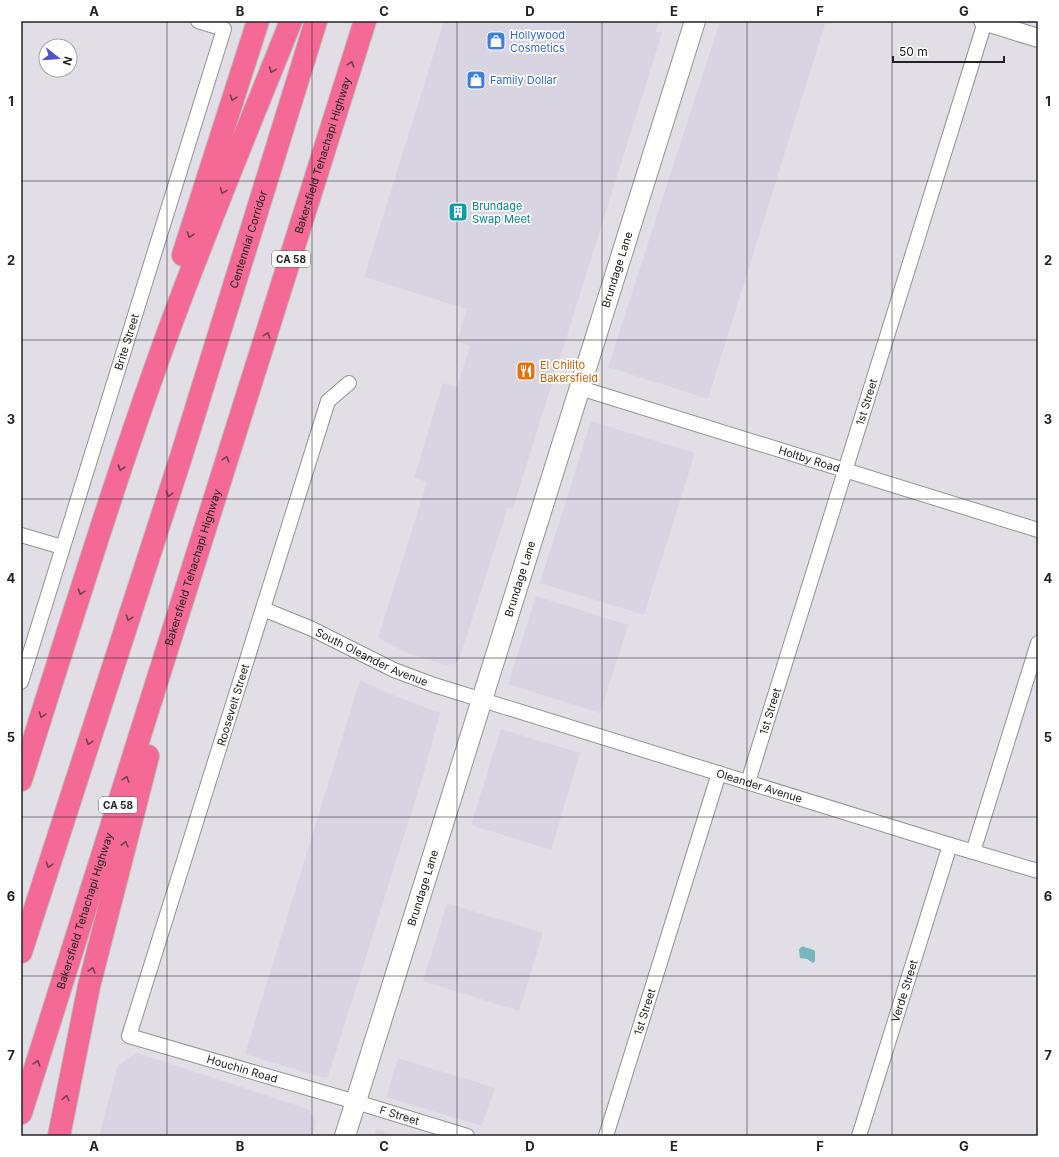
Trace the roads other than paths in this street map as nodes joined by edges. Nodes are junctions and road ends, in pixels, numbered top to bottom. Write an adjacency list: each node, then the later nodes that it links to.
1 (198, 21): 18 (street, Brite Street)
2 (258, 21): 12 (highway, one-way to 12)
3 (291, 21): 12 (highway, one-way to 12)
4 (302, 21): 13 (highway)
5 (316, 21): 13 (highway, Centennial Corridor)
6 (365, 21): 15 (highway, Bakersfield Tehachapi Highway / CA 58, one-way to 6)
7 (695, 21): 11 (main road, Brundage Lane)
8 (984, 21): 9 (street); 14 (street, 1st Street)
9 (1038, 38)
10 (349, 383): 19 (street, Roosevelt Street)
11 (580, 388): 14 (street, Holtby Road); 22 (main road, Brundage Lane)
12 (133, 431): 24 (highway, one-way to 24)
13 (181, 457): 29 (highway, one-way to 29)
14 (846, 470): 16 (street, Holtby Road); 25 (street, 1st Street)
15 (214, 496): 32 (highway, Bakersfield Tehachapi Highway / CA 58, one-way to 15); 33 (highway, one-way to 15)
16 (1038, 530)
17 (21, 535): 18 (street)
18 (62, 547): 21 (street, Brite Street)
19 (263, 609): 22 (street, South Oleander Avenue); 30 (street, Roosevelt Street)
20 (1038, 643): 27 (street)
21 (21, 682)
22 (482, 700): 23 (street, Oleander Avenue); 31 (main road, Brundage Lane)
23 (720, 773): 25 (street, Oleander Avenue); 36 (street, 1st Street)
24 (21, 780)
25 (748, 782): 26 (street, Oleander Avenue)
26 (950, 845): 27 (street, Oleander Avenue); 37 (street, Verde Street)
27 (973, 852): 28 (street, Oleander Avenue)
28 (1038, 871)
29 (21, 952)
30 (129, 1036): 31 (street, Houchin Road)
31 (356, 1102): 34 (main road, Brundage Lane); 35 (street, F Street)
32 (21, 1113)
33 (59, 1136)
34 (345, 1136)
35 (467, 1136)
36 (606, 1136)
37 (859, 1136)

